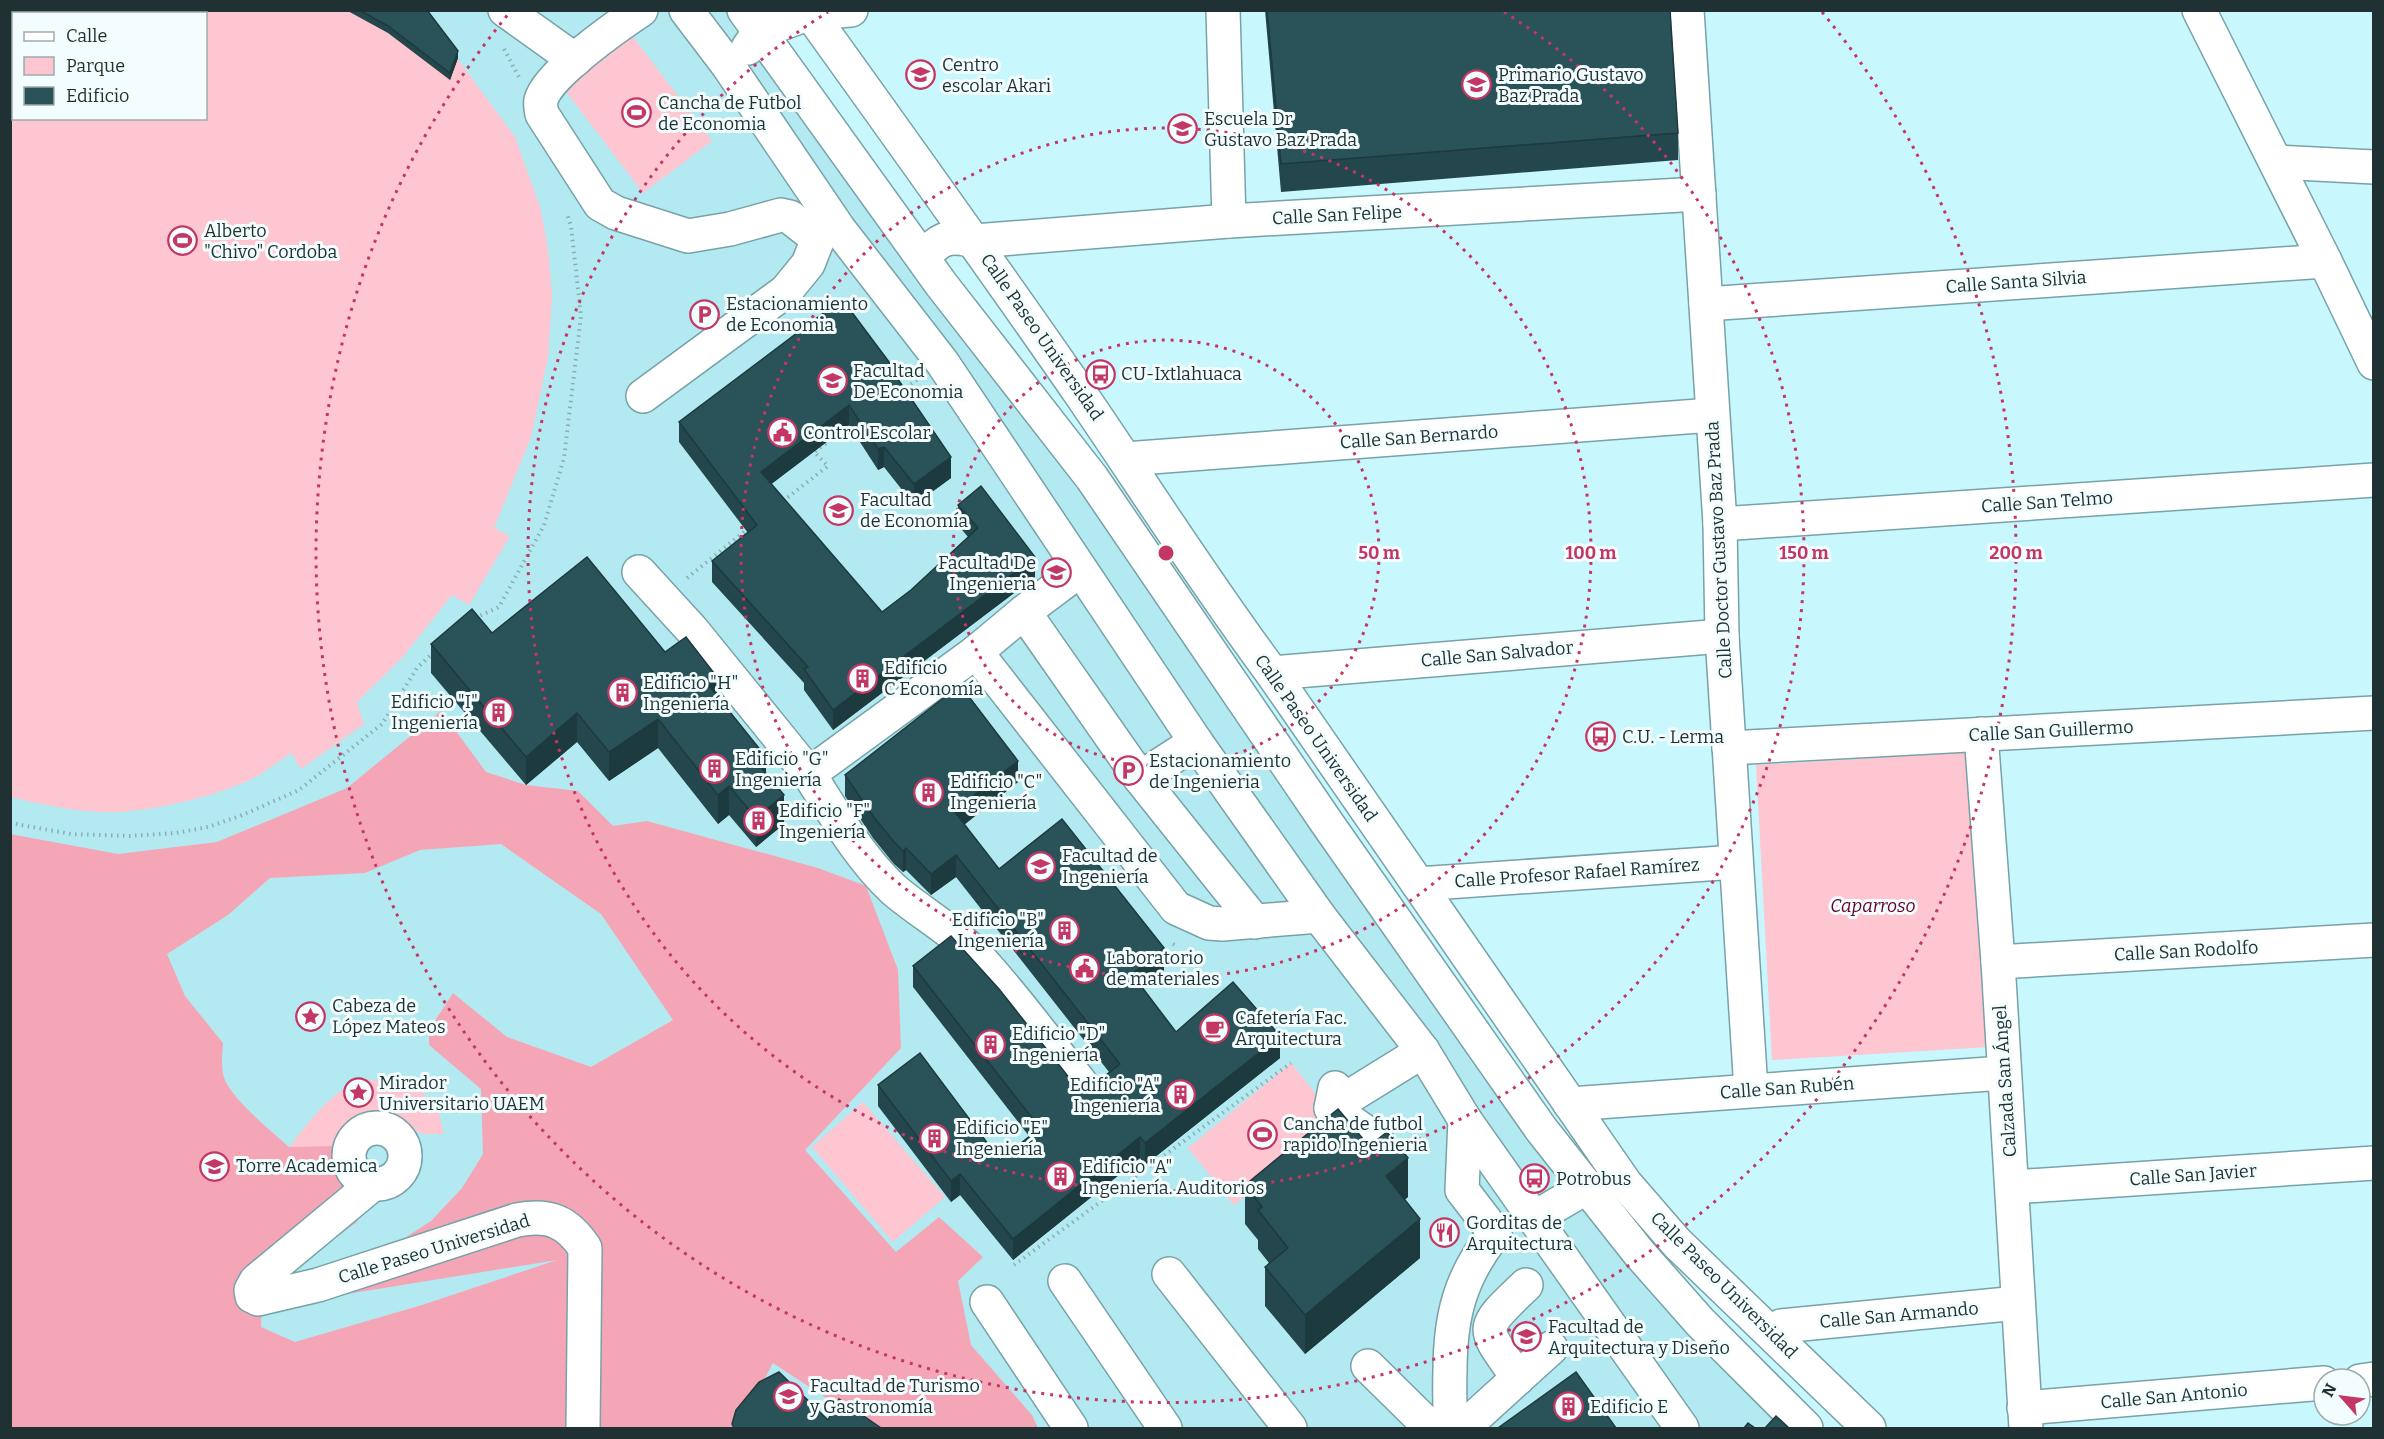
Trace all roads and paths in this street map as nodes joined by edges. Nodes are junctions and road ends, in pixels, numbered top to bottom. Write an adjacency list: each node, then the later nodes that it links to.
1 (505, 10): 11 (street)
2 (641, 10): 11 (street)
3 (686, 10): 12 (street)
4 (851, 10): 8 (street)
5 (1222, 10): 18 (street)
6 (1687, 10): 16 (street, Calle Doctor Gustavo Baz Prada)
7 (2199, 10): 14 (street)
8 (809, 12): 9 (street); 20 (street, Calle Paseo Universidad)
9 (752, 21): 12 (street); 21 (street, Calle Paseo Universidad)
10 (500, 43): 13 (path)
11 (575, 60): 19 (street)
12 (726, 64): 19 (street)
13 (522, 85)
14 (2276, 162): 15 (street); 22 (street)
15 (2373, 167)
16 (1699, 194): 18 (street, Calle San Felipe); 24 (street, Calle Doctor Gustavo Baz Prada)
17 (564, 204): 40 (path)
18 (1229, 221): 20 (street, Calle San Felipe)
19 (828, 234): 25 (street); 28 (street)
20 (975, 241): 21 (street, Calle San Felipe); 23 (street); 31 (street, Calle Paseo Universidad)
21 (923, 257): 23 (street, Calle Paseo Universidad)
22 (2325, 261): 24 (street, Calle Santa Silvia); 26 (street)
23 (941, 284): 68 (street, Calle Paseo Universidad)
24 (1706, 304): 29 (street, Calle Doctor Gustavo Baz Prada)
25 (942, 362): 27 (path); 37 (street)
26 (2373, 363)
27 (897, 394)
28 (643, 396)
29 (1712, 415): 31 (street, Calle San Bernardo); 34 (street, Calle Doctor Gustavo Baz Prada)
30 (860, 420): 33 (path)
31 (1125, 459): 44 (street, Calle Paseo Universidad)
32 (2373, 480): 34 (street, Calle San Telmo)
33 (777, 506)
34 (1720, 524): 41 (street, Calle Doctor Gustavo Baz Prada)
35 (750, 527): 36 (path)
36 (698, 569)
37 (1080, 570): 39 (street); 47 (street)
38 (639, 572): 49 (street)
39 (1024, 612): 43 (street); 50 (street)
40 (466, 621)
41 (1722, 636): 44 (street, Calle San Salvador); 48 (street, Calle Doctor Gustavo Baz Prada)
42 (438, 648): 51 (path)
43 (976, 652): 49 (street); 55 (street)
44 (1272, 673): 53 (street, Calle Paseo Universidad)
45 (2373, 713): 46 (street, Calle San Guillermo)
46 (1982, 734): 48 (street, Calle San Guillermo); 57 (street, Calzada San Ángel)
47 (1196, 742): 50 (street); 54 (street)
48 (1729, 748): 52 (street, Calle Doctor Gustavo Baz Prada)
49 (809, 774): 61 (street)
50 (1140, 778): 55 (street)
51 (10, 823)
52 (1736, 862): 53 (street, Calle Profesor Rafael Ramírez); 62 (street, Calle Doctor Gustavo Baz Prada)
53 (1418, 884): 63 (street, Calle Paseo Universidad)
54 (1319, 916): 55 (street); 58 (street)
55 (1255, 922)
56 (2373, 940): 57 (street, Calle San Rodolfo)
57 (1998, 962): 60 (street, Calzada San Ángel)
58 (1423, 1051): 64 (street); 65 (street)
59 (1291, 1063): 71 (path)
60 (2003, 1073): 62 (street, Calle San Rubén); 69 (street, Calzada San Ángel)
61 (1080, 1082)
62 (1751, 1090): 63 (street, Calle San Rubén)
63 (1570, 1104): 92 (street, Calle Paseo Universidad)
64 (1465, 1120): 70 (street); 88 (street)
65 (1377, 1140)
66 (2373, 1163): 69 (street, Calle San Javier)
67 (373, 1184): 83 (street, Calle Paseo Universidad)
68 (1587, 1187): 70 (street); 91 (street, Calle Paseo Universidad)
69 (2012, 1187): 76 (street, Calzada San Ángel)
70 (1534, 1218): 90 (street)
71 (1014, 1265)
72 (1169, 1274): 86 (street)
73 (1065, 1281): 85 (street)
74 (1526, 1285): 80 (street)
75 (987, 1302): 84 (street)
76 (2018, 1304): 77 (street, Calle San Armando); 82 (street, Calzada San Ángel)
77 (1781, 1326)
78 (1551, 1348): 80 (street)
79 (1368, 1366): 87 (street)
80 (1518, 1378): 89 (street)
81 (2312, 1384): 82 (street, Calle San Antonio)
82 (2025, 1418)
83 (583, 1428)
84 (1071, 1428)
85 (1165, 1428)
86 (1290, 1428)
87 (1431, 1428)
88 (1449, 1428)
89 (1463, 1428)
90 (1682, 1428)
91 (1806, 1428)
92 (1869, 1428)

